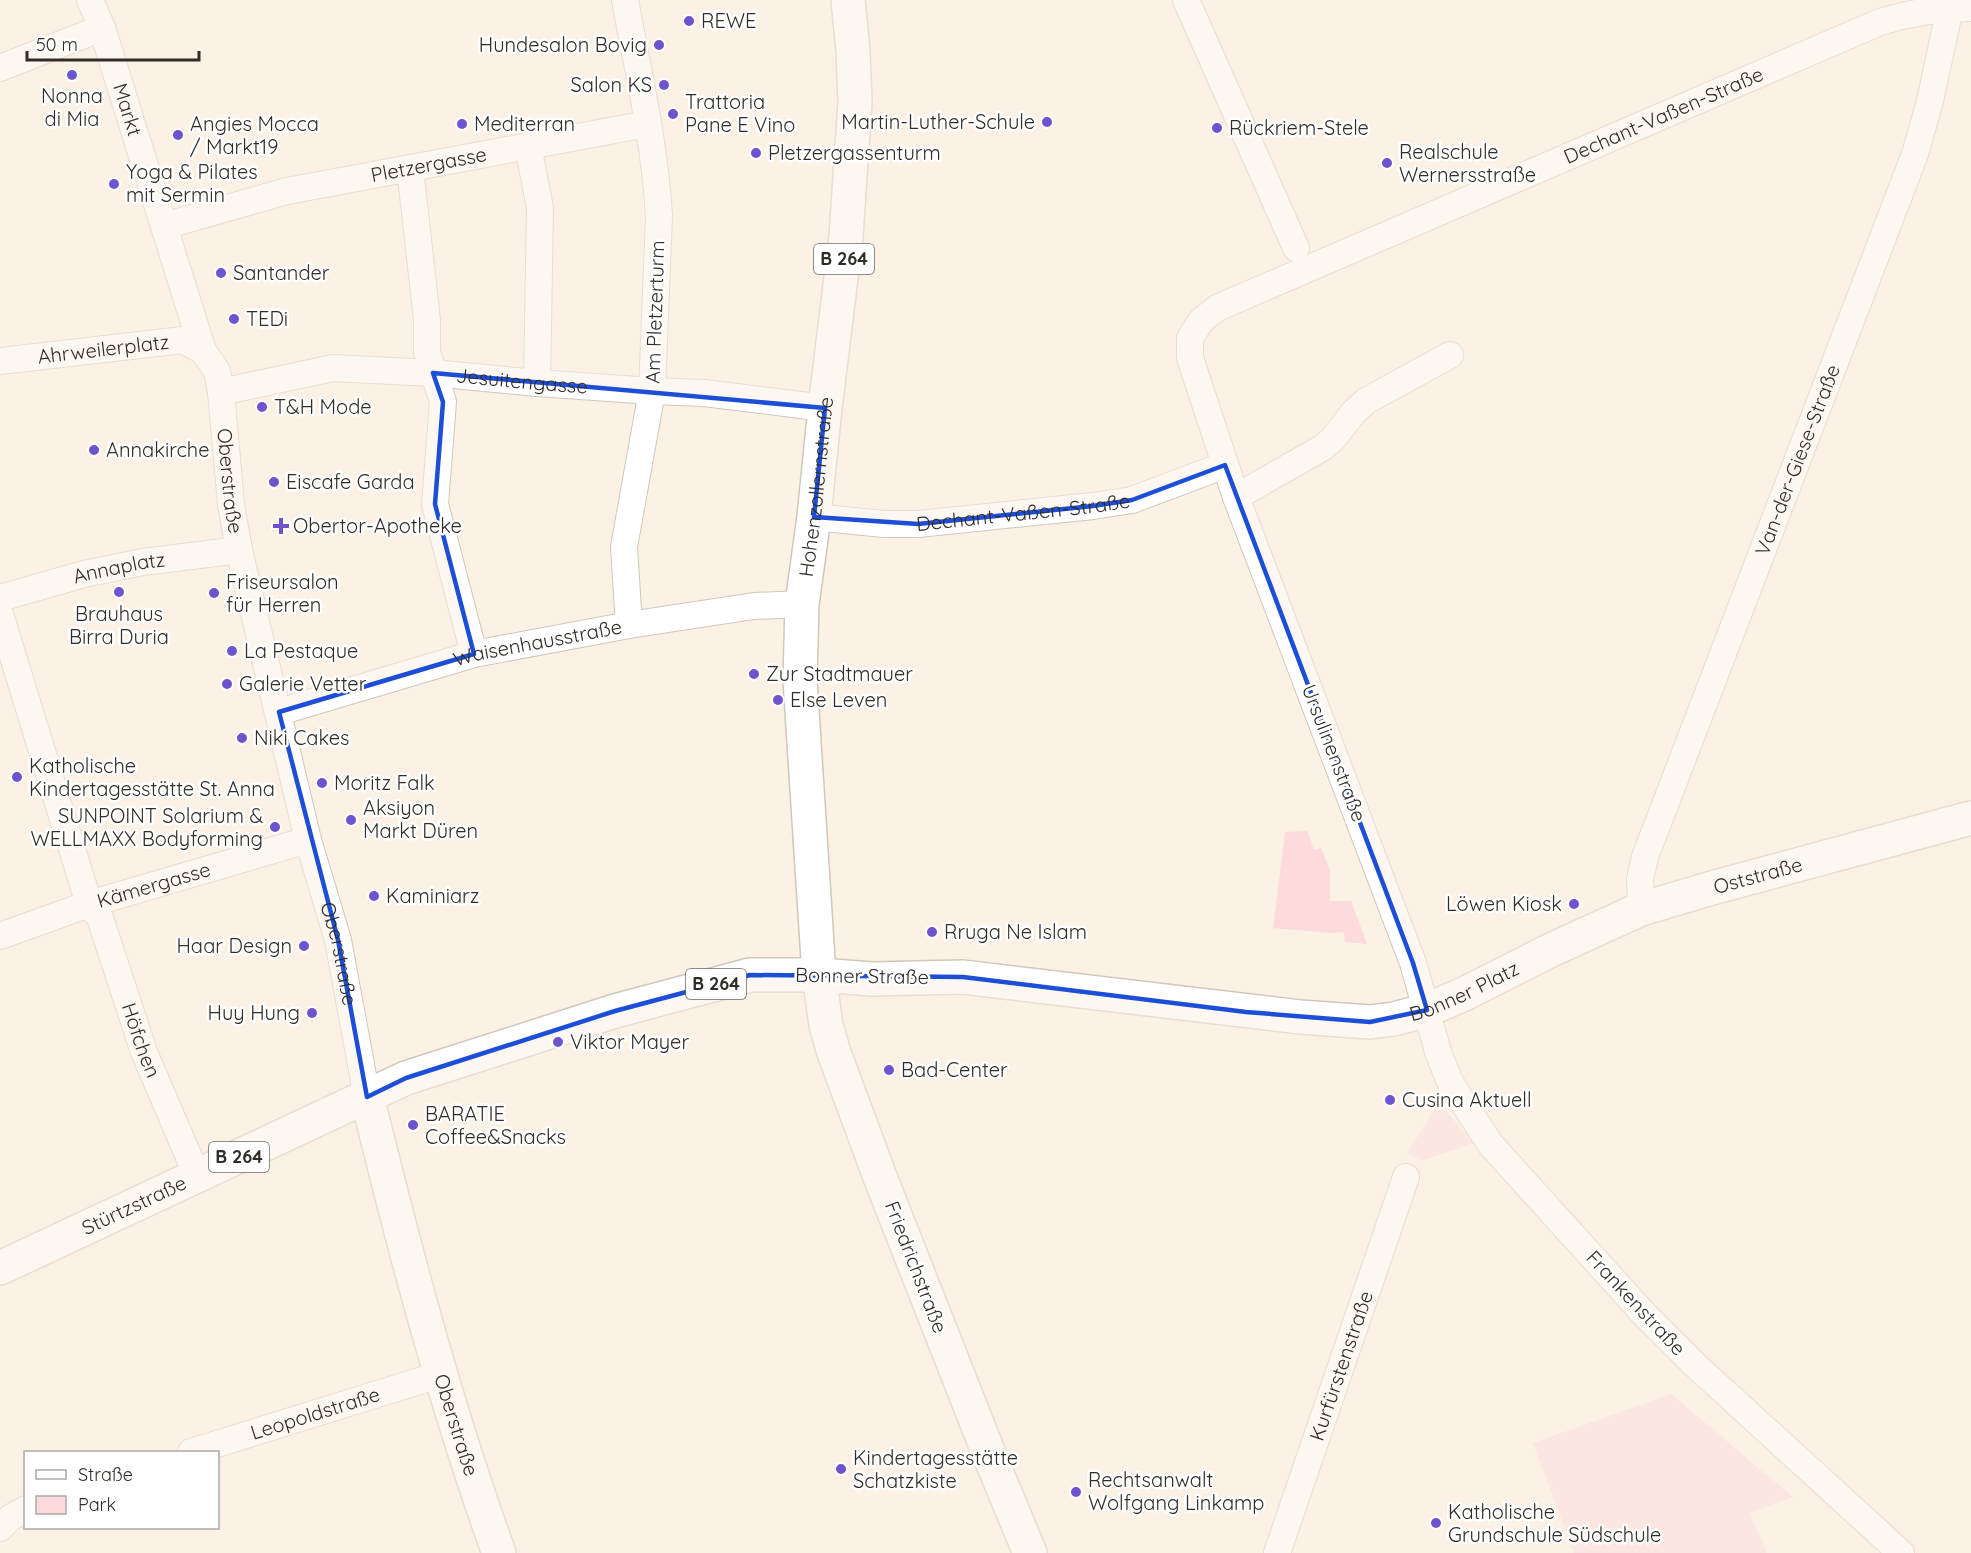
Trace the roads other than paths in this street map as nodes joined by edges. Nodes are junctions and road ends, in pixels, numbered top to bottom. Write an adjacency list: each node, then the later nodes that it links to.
1 (90, 0): 6 (street, Markt)
2 (625, 0): 8 (street, Am Pletzerturm)
3 (848, 0): 21 (main road, Hohenzollernstraße / B 264)
4 (1186, 0): 12 (street)
5 (1960, 8): 13 (street, Dechant-Vaßen-Straße); 35 (street, Van-der-Giese-Straße)
6 (102, 28): 7 (street); 11 (street, Markt)
7 (0, 68)
8 (647, 124): 9 (street, Pletzergasse); 19 (street, Am Pletzerturm)
9 (528, 146): 10 (street, Pletzergasse); 18 (street)
10 (410, 168): 11 (street, Pletzergasse); 17 (street)
11 (164, 225): 14 (street, Markt)
12 (1296, 248)
13 (1201, 321): 22 (street, Ursulinenstraße)
14 (203, 351): 16 (street, Ahrweilerplatz); 20 (street, Oberstraße)
15 (1450, 355): 23 (street)
16 (0, 361)
17 (433, 374): 18 (street, Jesuitengasse); 20 (street, Jesuitengasse); 30 (street)
18 (537, 383): 19 (street, Jesuitengasse)
19 (652, 391): 21 (street, Jesuitengasse); 29 (street, Am Pletzerturm)
20 (221, 392): 25 (street, Oberstraße)
21 (825, 408): 24 (main road, Hohenzollernstraße / B 264)
22 (1225, 465): 23 (street, Ursulinenstraße); 24 (street, Dechant-Vaßen-Straße)
23 (1236, 497): 39 (street, Ursulinenstraße)
24 (814, 517): 27 (main road, Hohenzollernstraße / B 264)
25 (239, 550): 26 (street, Annaplatz); 31 (street, Oberstraße)
26 (0, 598)
27 (802, 604): 29 (street, Waisenhausstraße); 38 (main road, Hohenzollernstraße / B 264)
28 (0, 614): 34 (street, Höfchen)
29 (629, 625): 30 (street, Waisenhausstraße)
30 (474, 654): 31 (street, Waisenhausstraße)
31 (279, 712): 33 (street, Oberstraße)
32 (1971, 818): 35 (main road, Oststraße)
33 (308, 840): 34 (street, Kämergasse); 41 (street, Oberstraße)
34 (89, 904): 36 (street, Kämergasse); 42 (street, Höfchen)
35 (1641, 909): 37 (main road, Oststraße)
36 (0, 936)
37 (1551, 950): 39 (main road, Bonner Platz)
38 (819, 975): 40 (main road, Bonner Straße); 41 (main road, Bonner Straße / B 264); 50 (main road, Friedrichstraße)
39 (1427, 1011): 40 (main road, Bonner Platz); 52 (street, Frankenstraße)
40 (1375, 1022)
41 (367, 1097): 42 (main road, Stürtzstraße / B 264); 45 (main road, Oberstraße)
42 (197, 1176): 44 (main road, Stürtzstraße / B 264)
43 (1406, 1177): 51 (street, Kurfürstenstraße)
44 (0, 1268)
45 (442, 1374): 46 (street, Leopoldstraße); 49 (main road, Oberstraße)
46 (194, 1451)
47 (24, 1510): 48 (street)
48 (0, 1528)
49 (499, 1553)
50 (1030, 1553)
51 (1277, 1553)
52 (1900, 1553)

